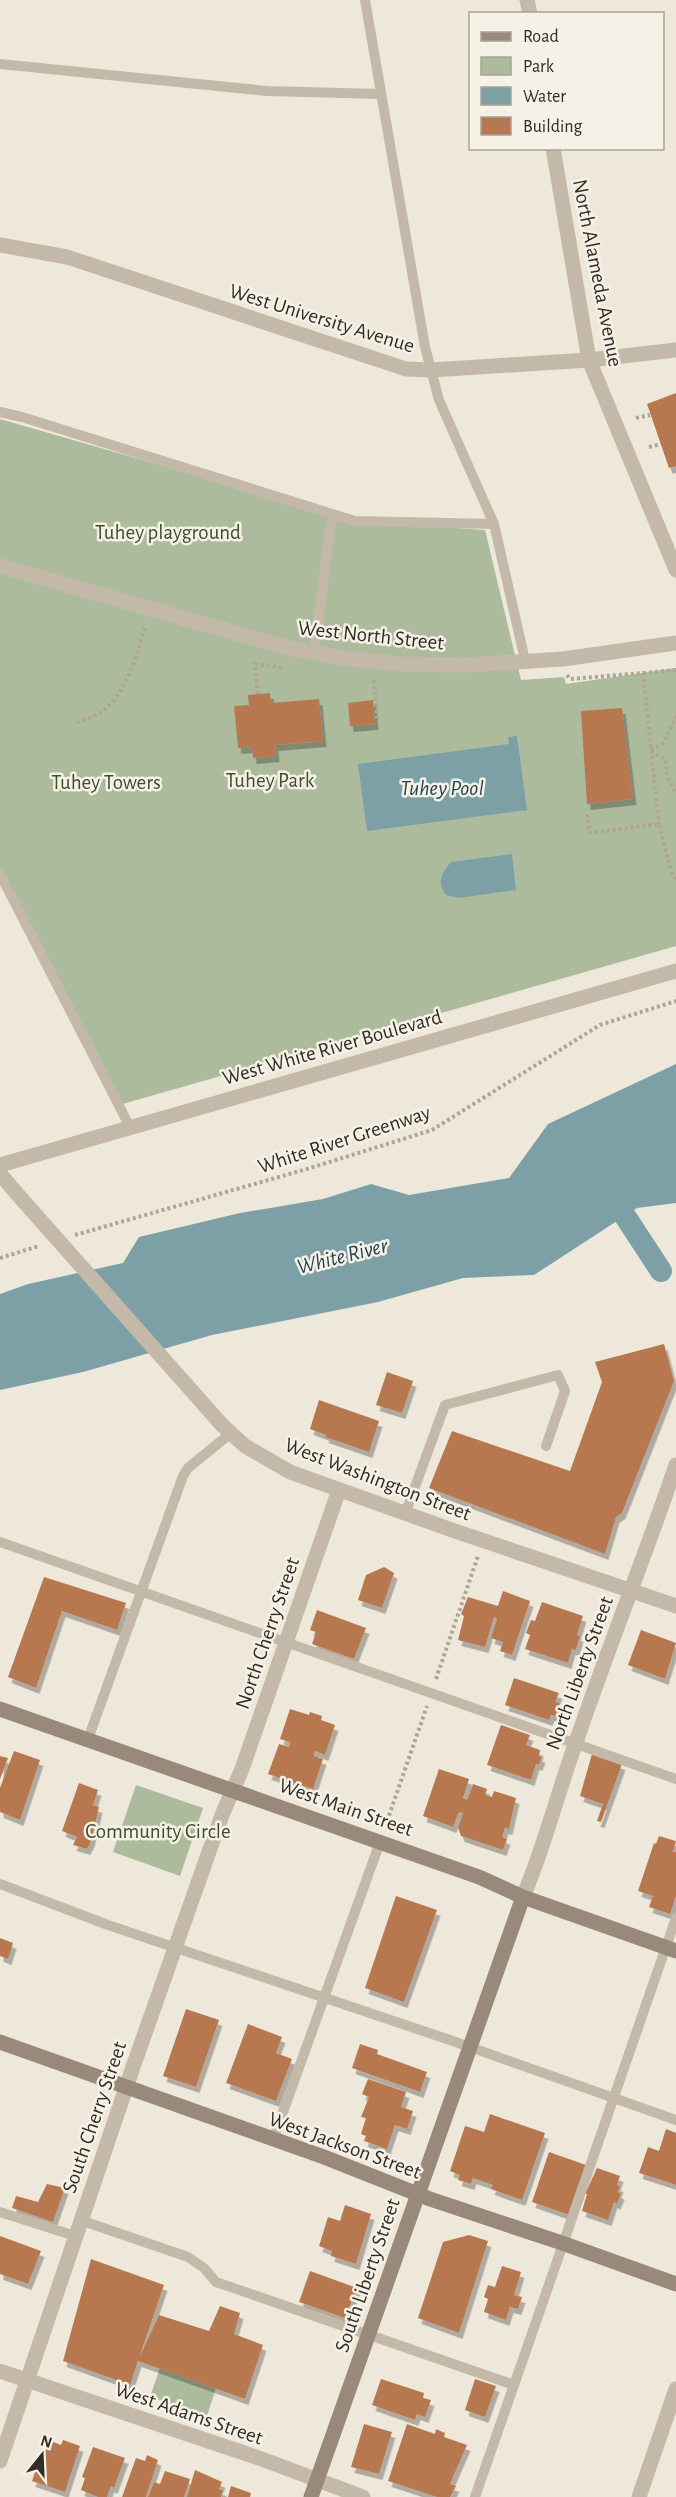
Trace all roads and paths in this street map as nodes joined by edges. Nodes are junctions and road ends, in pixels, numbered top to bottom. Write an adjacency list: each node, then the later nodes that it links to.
1 (365, 0): 3 (lane)
2 (0, 64): 3 (lane)
3 (381, 94): 8 (lane)
4 (553, 150): 7 (street, North Alameda Avenue)
5 (0, 245): 8 (street, West University Avenue)
6 (676, 350): 7 (street, West University Avenue)
7 (589, 360): 8 (street, West University Avenue); 17 (street, North Alameda Avenue)
8 (431, 370): 15 (lane)
9 (0, 412): 14 (lane)
10 (650, 415): 11 (path)
11 (636, 418)
12 (661, 444): 13 (path)
13 (648, 447)
14 (334, 515): 15 (lane); 20 (lane)
15 (494, 524): 21 (lane)
16 (0, 566): 18 (street, West North Street)
17 (676, 570)
18 (148, 609): 20 (street, West North Street); 28 (path)
19 (676, 643): 21 (street, West North Street)
20 (314, 653): 21 (street, West North Street)
21 (525, 660)
22 (676, 670): 23 (path)
23 (643, 673): 24 (path); 29 (path)
24 (570, 679)
25 (374, 681): 27 (path)
26 (676, 716): 29 (path)
27 (377, 718)
28 (77, 723)
29 (650, 750): 30 (path); 32 (path)
30 (676, 793)
31 (588, 814): 32 (path)
32 (659, 824): 34 (path)
33 (0, 874): 37 (lane)
34 (676, 879)
35 (676, 971): 37 (street, West White River Boulevard)
36 (676, 1001): 40 (path, White River Greenway)
37 (130, 1127): 38 (street, West White River Boulevard)
38 (0, 1166)
39 (0, 1174): 43 (street, West Washington Street, bridge)
40 (67, 1238)
41 (45, 1244): 42 (path)
42 (0, 1258)
43 (226, 1429): 46 (street, West Washington Street); 50 (lane)
44 (546, 1446): 47 (lane)
45 (676, 1465): 49 (street, North Liberty Street)
46 (339, 1490): 47 (street, West Washington Street); 52 (street, North Cherry Street)
47 (405, 1514): 49 (street, West Washington Street)
48 (0, 1542): 50 (lane)
49 (631, 1590): 51 (street, West Washington Street); 55 (street, North Liberty Street)
50 (142, 1591): 52 (lane); 54 (lane)
51 (676, 1606)
52 (286, 1643): 55 (lane); 57 (street, North Cherry Street)
53 (0, 1709): 54 (main road, West Main Street)
54 (88, 1739): 57 (main road, West Main Street)
55 (575, 1743): 56 (lane); 60 (street, North Liberty Street)
56 (676, 1779)
57 (233, 1790): 58 (main road, West Main Street); 62 (street, South Cherry Street)
58 (380, 1842): 60 (main road, West Main Street); 64 (lane)
59 (0, 1884): 62 (lane)
60 (523, 1897): 63 (main road, West Main Street); 66 (main road, South Liberty Street)
61 (676, 1918): 63 (lane)
62 (176, 1946): 64 (lane); 67 (street, South Cherry Street)
63 (671, 1949): 68 (lane)
64 (324, 1997): 66 (lane); 70 (lane)
65 (0, 2043): 67 (main road, West Jackson Street)
66 (470, 2046): 68 (lane); 71 (main road, South Liberty Street)
67 (126, 2087): 70 (main road, West Jackson Street); 73 (street, South Cherry Street)
68 (613, 2098): 69 (lane); 75 (lane)
69 (676, 2120)
70 (273, 2140): 71 (main road, West Jackson Street)
71 (418, 2194): 75 (main road, West Jackson Street); 77 (main road, South Liberty Street)
72 (0, 2212): 74 (lane)
73 (80, 2220): 74 (street, South Cherry Street); 77 (lane)
74 (75, 2236): 79 (street, South Cherry Street)
75 (562, 2243): 76 (main road, West Jackson Street); 80 (lane)
76 (676, 2284)
77 (368, 2334): 80 (lane); 83 (main road, South Liberty Street)
78 (0, 2371): 79 (street, West Adams Street)
79 (29, 2381): 82 (street, South Cherry Street); 83 (street, West Adams Street)
80 (514, 2385): 86 (lane)
81 (676, 2389): 87 (street)
82 (0, 2461)
83 (317, 2480): 84 (main road, South Liberty Street); 85 (street, West Adams Street)
84 (311, 2497)
85 (363, 2497)
86 (475, 2497)
87 (639, 2497)

